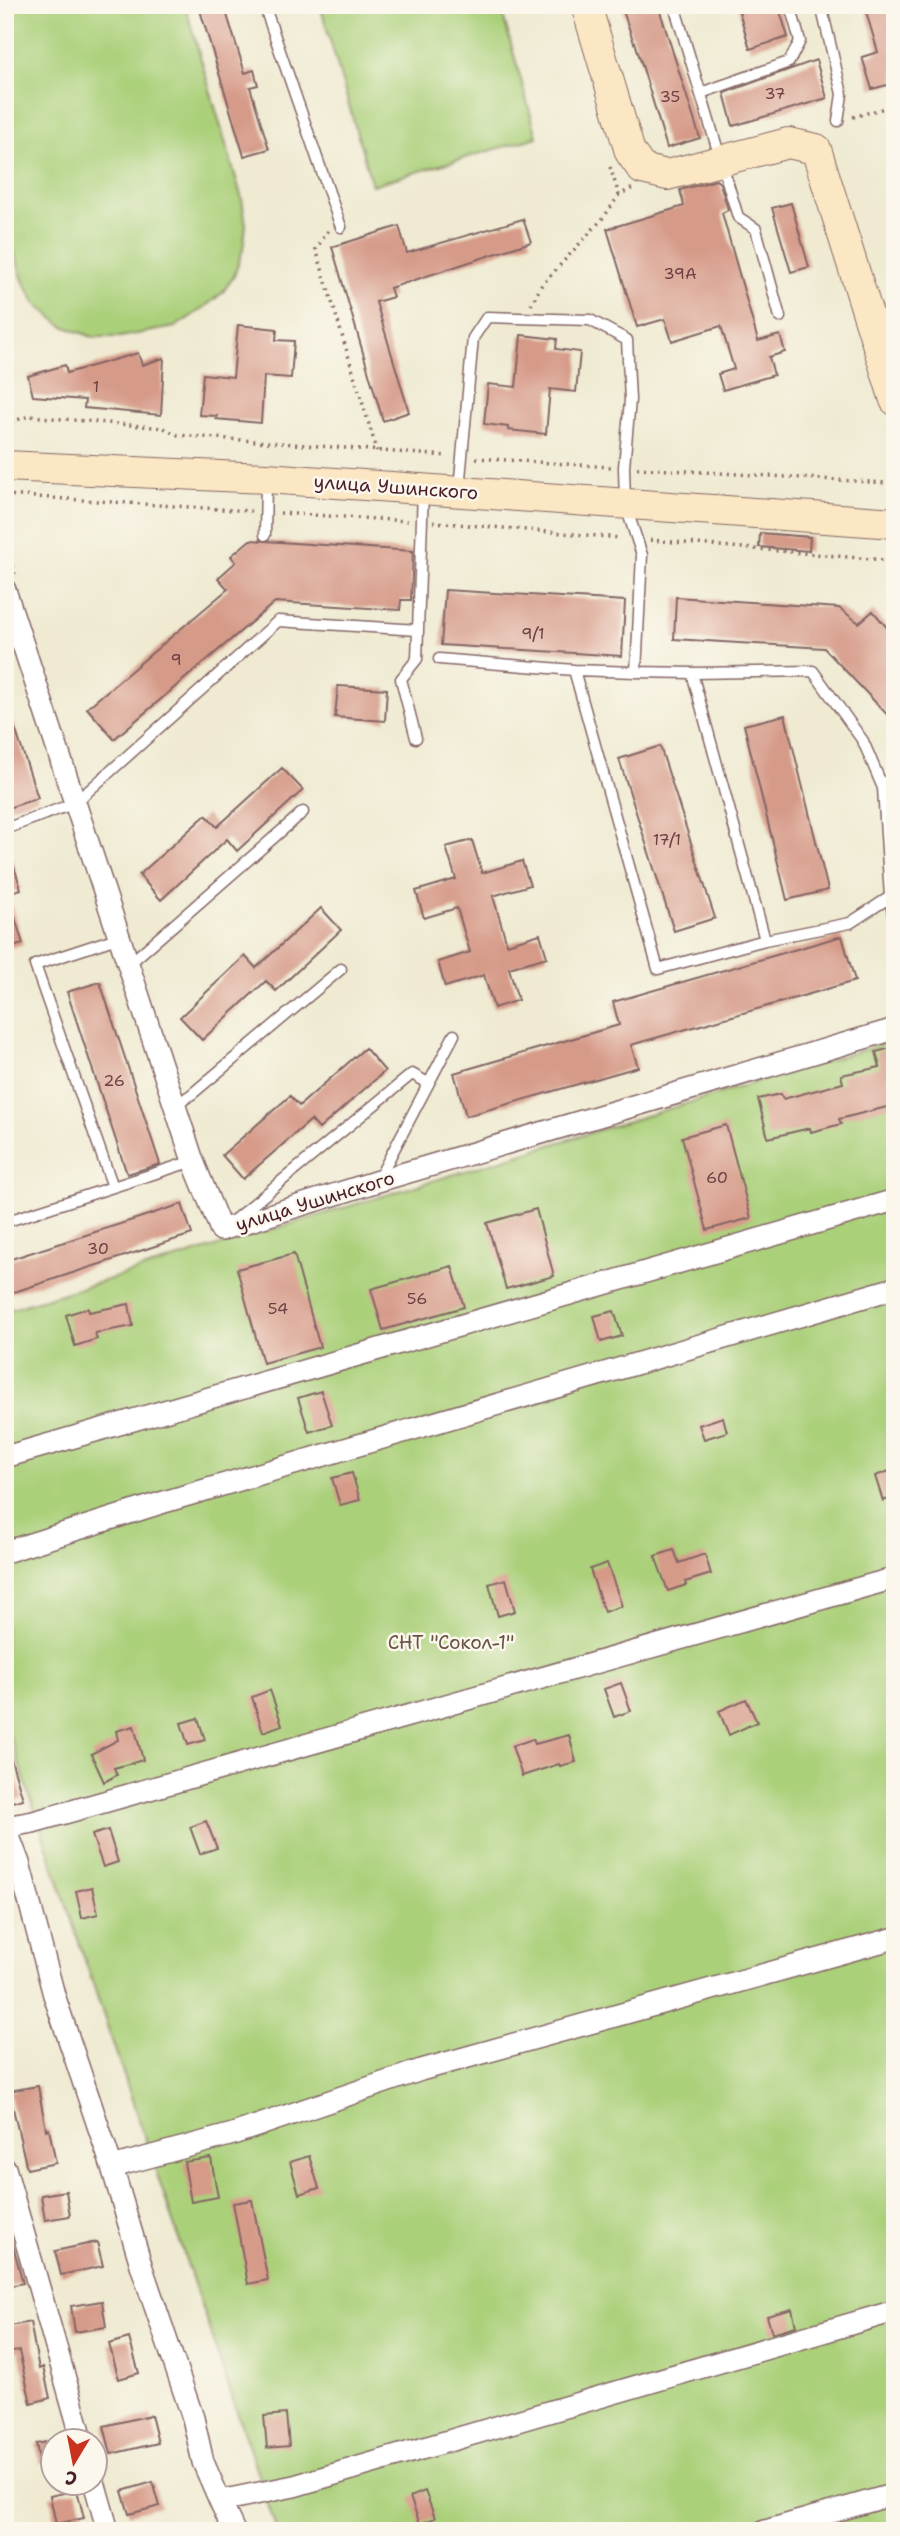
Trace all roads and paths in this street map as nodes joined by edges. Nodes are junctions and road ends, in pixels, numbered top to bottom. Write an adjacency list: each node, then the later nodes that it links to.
1 (264, 5): 11 (lane)
2 (586, 5): 9 (street)
3 (674, 5): 6 (lane)
4 (790, 5): 6 (lane)
5 (821, 5): 7 (lane)
6 (701, 93): 8 (lane)
7 (838, 121)
8 (722, 160): 9 (street); 12 (lane); 14 (street)
9 (667, 174): 13 (path)
10 (324, 220): 16 (path)
11 (341, 227)
12 (780, 317)
13 (524, 318): 17 (lane); 19 (lane)
14 (895, 400)
15 (5, 424): 16 (path)
16 (377, 451): 17 (path)
17 (461, 457): 19 (path); 23 (lane)
18 (5, 466): 20 (street, улица Ушинского)
19 (624, 467): 21 (path); 25 (lane)
20 (266, 478): 22 (street, улица Ушинского); 26 (lane)
21 (895, 480)
22 (423, 489): 23 (street, улица Ушинского); 27 (lane)
23 (459, 492): 25 (street, улица Ушинского)
24 (5, 495): 26 (path)
25 (625, 504): 28 (street, улица Ушинского); 30 (lane)
26 (267, 512): 27 (path); 29 (lane)
27 (423, 522): 30 (path); 33 (lane)
28 (895, 523)
29 (265, 535)
30 (638, 539): 31 (path); 36 (lane)
31 (895, 561)
32 (5, 590): 41 (street, улица Ушинского)
33 (418, 630): 38 (lane); 41 (lane)
34 (439, 659): 35 (lane)
35 (574, 670): 36 (lane); 47 (lane)
36 (636, 672): 37 (lane)
37 (692, 673): 40 (lane); 47 (lane)
38 (416, 737)
39 (895, 784): 40 (lane)
40 (883, 788): 44 (lane)
41 (75, 803): 43 (lane); 46 (street, улица Ушинского)
42 (303, 812): 48 (lane)
43 (5, 829)
44 (890, 897): 45 (lane); 47 (lane)
45 (895, 926)
46 (120, 937): 48 (street, улица Ушинского); 56 (lane)
47 (765, 940)
48 (129, 964): 53 (street, улица Ушинского)
49 (341, 969): 53 (lane)
50 (895, 1029): 55 (street, улица Ушинского)
51 (454, 1035): 52 (lane)
52 (428, 1083): 55 (lane); 59 (lane)
53 (175, 1105): 54 (street, улица Ушинского)
54 (193, 1161): 56 (lane); 59 (street, улица Ушинского)
55 (378, 1181): 59 (street, улица Ушинского)
56 (113, 1187): 58 (lane)
57 (895, 1200): 61 (street)
58 (5, 1222)
59 (221, 1230)
60 (895, 1288): 62 (street)
61 (5, 1457)
62 (5, 1552)
63 (895, 1578): 64 (street)
64 (5, 1826): 66 (street)
65 (895, 1938): 66 (street)
66 (112, 2167): 72 (street)
67 (5, 2168): 69 (street)
68 (895, 2311): 72 (street)
69 (79, 2428)
70 (895, 2494): 75 (street)
71 (99, 2498): 73 (street)
72 (220, 2501): 74 (street)
73 (108, 2531)
74 (234, 2531)
75 (765, 2531)

